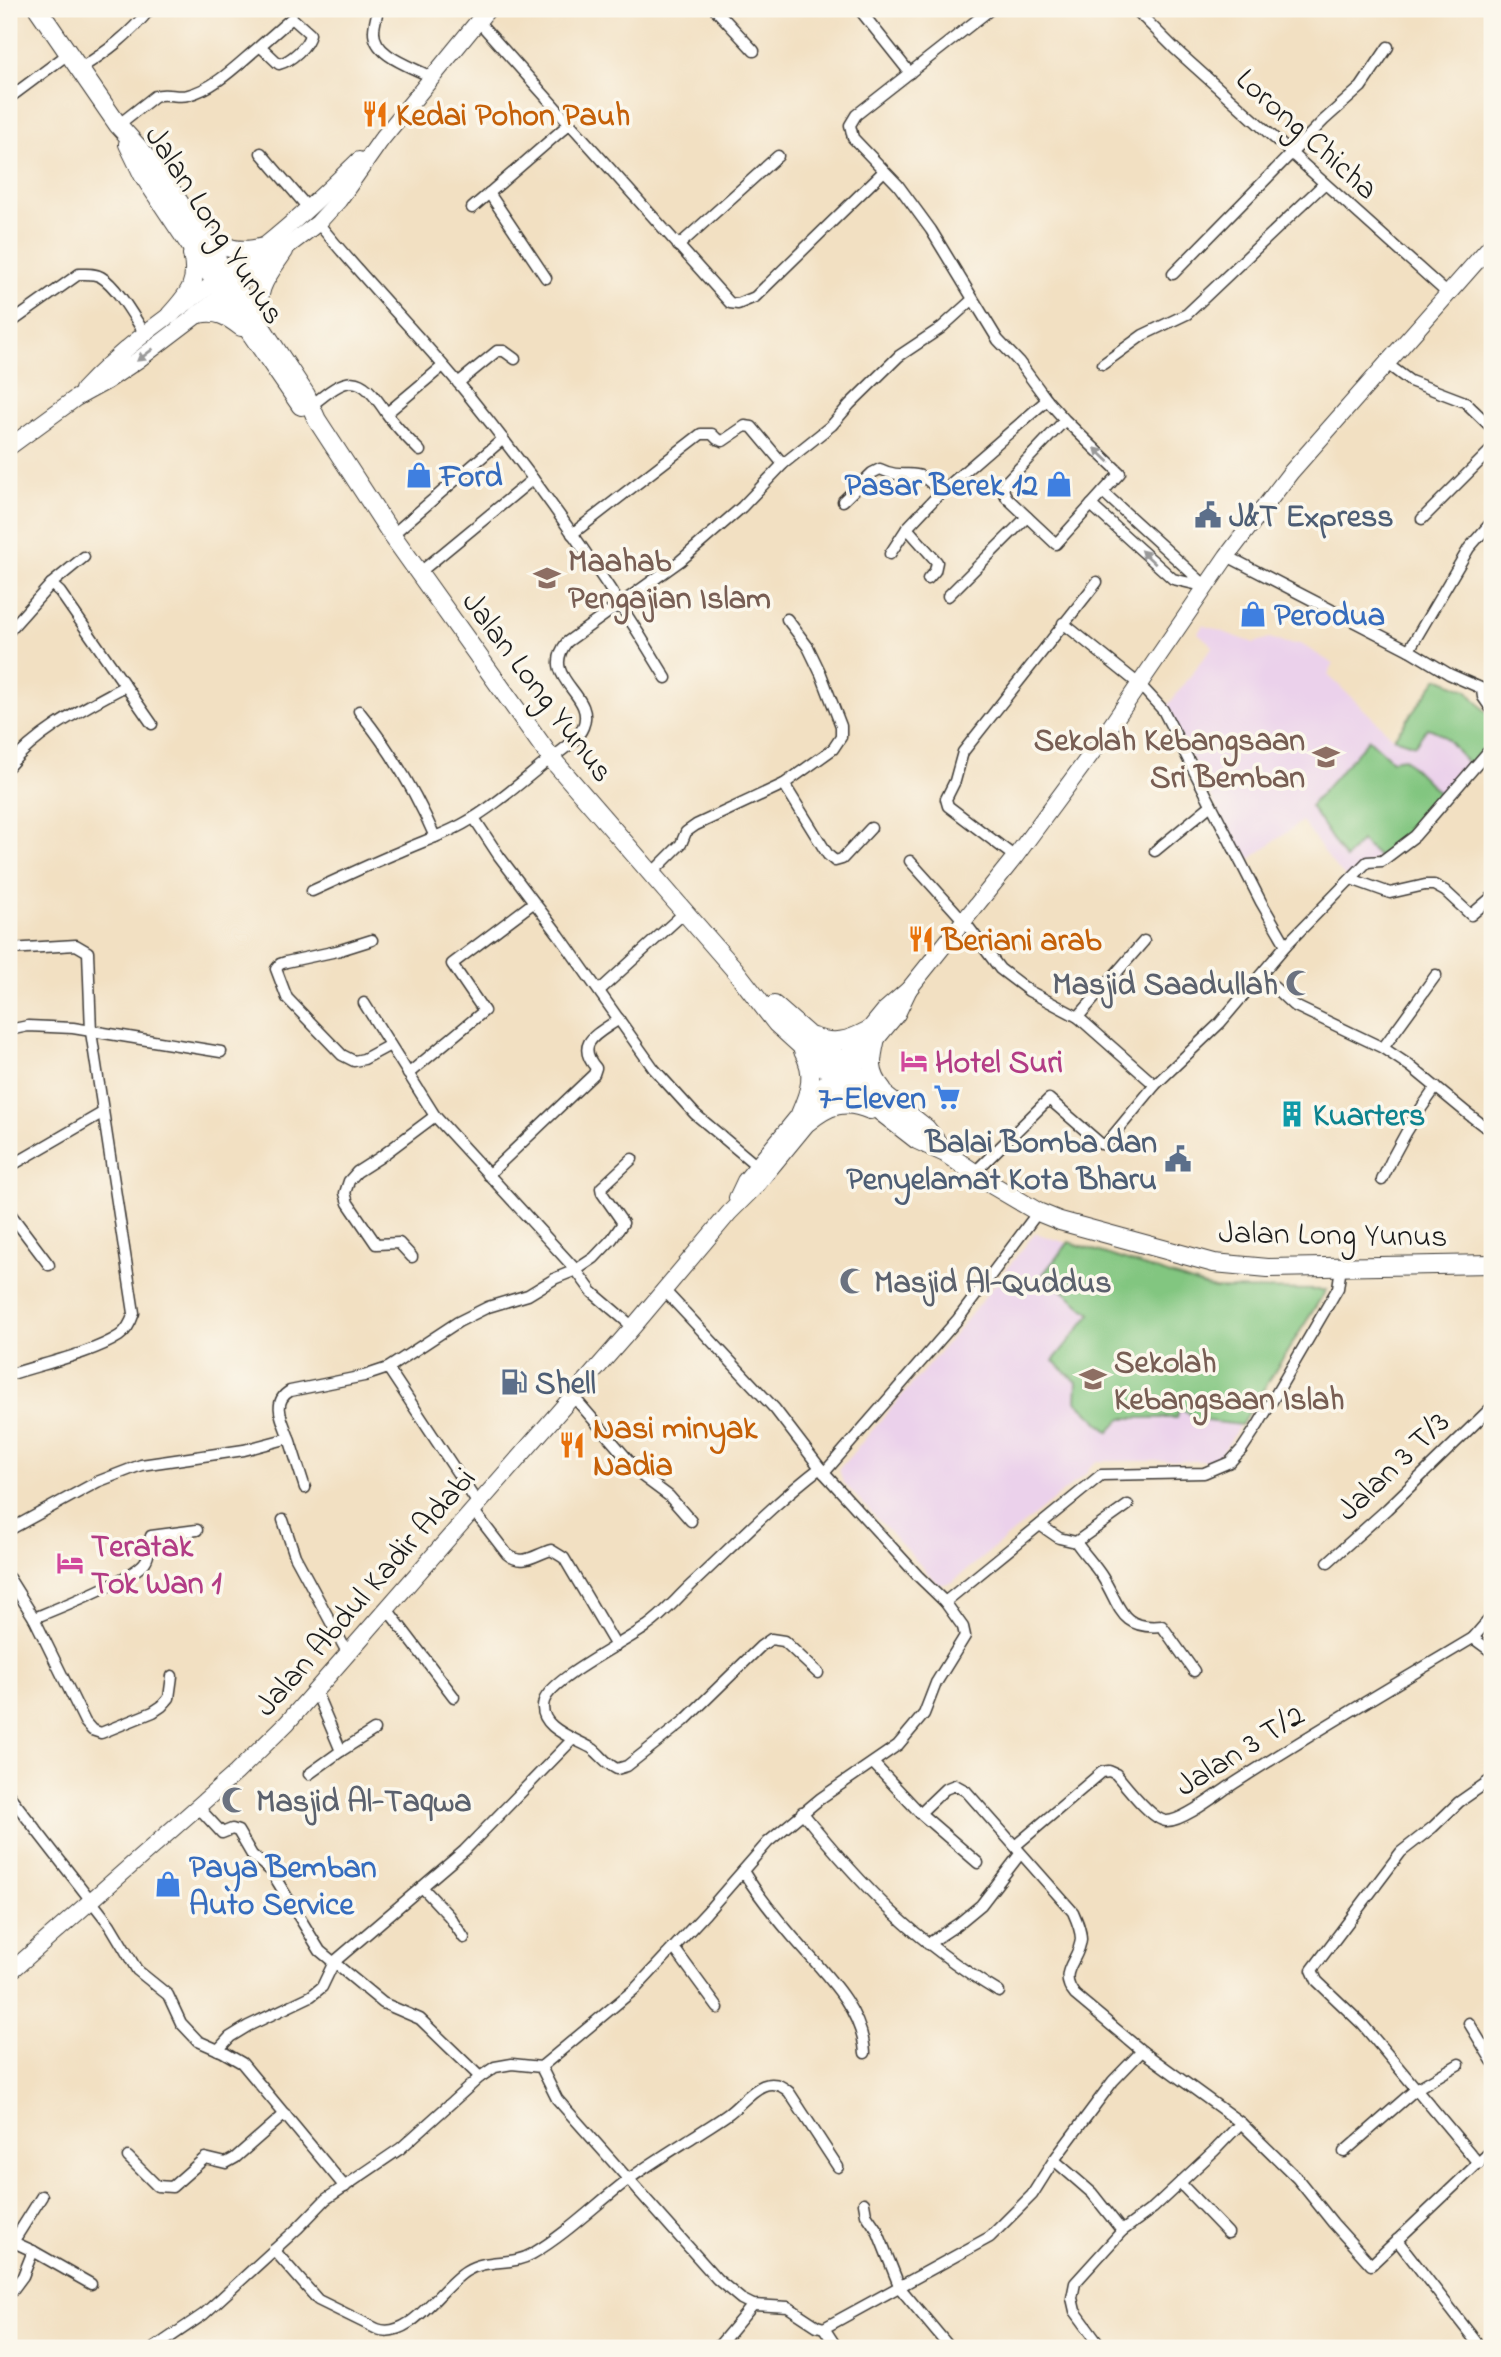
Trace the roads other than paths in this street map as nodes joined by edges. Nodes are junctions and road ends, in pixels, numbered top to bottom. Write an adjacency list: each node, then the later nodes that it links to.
1 (38, 9): 12 (main road, Jalan Long Yunus)
2 (150, 9): 13 (street)
3 (378, 9): 15 (street)
4 (715, 9): 11 (street)
5 (859, 9): 14 (street)
6 (991, 9): 14 (street)
7 (1135, 9): 21 (street, Lorong Chicha)
8 (483, 15): 15 (main road); 17 (street)
9 (260, 46): 9 (street); 18 (street)
10 (1388, 47): 21 (street)
11 (754, 51)
12 (68, 54): 13 (main road, Jalan Long Yunus); 16 (street)
13 (79, 69): 18 (main road, Jalan Long Yunus)
14 (910, 73): 23 (street)
15 (432, 77): 19 (main road)
16 (9, 99)
17 (569, 124): 25 (street); 31 (street)
18 (118, 125): 29 (main road, Jalan Long Yunus)
19 (381, 139): 26 (main road); 28 (main road)
20 (261, 153): 26 (street)
21 (1291, 154): 24 (street, Lorong Chicha); 34 (street)
22 (778, 156): 31 (street)
23 (883, 172): 31 (street); 38 (street)
24 (1324, 184): 37 (street, Lorong Chicha); 45 (street)
25 (489, 193): 27 (street); 35 (street)
26 (308, 208): 32 (main road)
27 (472, 208)
28 (318, 223): 33 (main road); 47 (street)
29 (187, 227): 32 (main road); 36 (main road, Jalan Long Yunus); 40 (main road)
30 (1492, 244): 37 (main road, Jalan Abdul Kadir Adabi)
31 (678, 246)
32 (264, 247): 36 (main road)
33 (284, 251): 36 (main road); 43 (main road)
34 (1172, 274)
35 (546, 278)
36 (225, 285): 39 (main road); 40 (main road); 43 (main road, Jalan Long Yunus)
37 (1448, 295): 46 (main road, Jalan Abdul Kadir Adabi)
38 (972, 300): 50 (street); 59 (street)
39 (199, 314): 43 (main road); 49 (main road, one-way to 49)
40 (170, 316): 42 (main road)
41 (9, 324): 42 (street)
42 (145, 334): 49 (main road)
43 (259, 335): 51 (main road, Jalan Long Yunus)
44 (514, 359): 48 (street)
45 (1103, 364)
46 (1387, 364): 54 (street); 72 (main road, Jalan Abdul Kadir Adabi)
47 (443, 366): 48 (street); 52 (street)
48 (458, 383): 55 (street)
49 (76, 398): 56 (main road)
50 (1047, 400): 53 (street); 62 (street)
51 (314, 413): 52 (street); 70 (main road, Jalan Long Yunus)
52 (387, 413): 58 (street)
53 (1065, 420): 61 (street, one-way to 53); 65 (street)
54 (1492, 428)
55 (503, 439): 60 (street); 70 (street)
56 (9, 447)
57 (1492, 449): 66 (street)
58 (420, 451)
59 (783, 464): 69 (street); 80 (street)
60 (533, 479): 69 (street); 74 (street)
61 (1103, 492): 64 (street); 78 (street)
62 (940, 494): 63 (street); 68 (street)
63 (843, 500)
64 (1091, 505): 65 (street); 78 (street, one-way to 64)
65 (1027, 517): 79 (street)
66 (1422, 519)
67 (1489, 525): 84 (street)
68 (907, 528): 71 (street); 75 (street)
69 (572, 534): 80 (street)
70 (392, 535): 74 (main road, Jalan Long Yunus)
71 (890, 554)
72 (1227, 556): 78 (main road, Jalan Abdul Kadir Adabi); 84 (street)
73 (84, 557): 77 (street)
74 (419, 573): 93 (main road, Jalan Long Yunus)
75 (928, 579)
76 (1097, 582): 82 (street)
77 (51, 584): 83 (street); 87 (street)
78 (1207, 587): 86 (main road, Jalan Abdul Kadir Adabi)
79 (948, 596)
80 (620, 602): 85 (street); 93 (street)
81 (787, 619): 95 (street)
82 (1063, 623): 86 (street); 101 (street)
83 (9, 631)
84 (1409, 650): 88 (street)
85 (666, 678)
86 (1140, 685): 96 (street); 101 (main road, Jalan Abdul Kadir Adabi)
87 (125, 686): 91 (street); 94 (street)
88 (1487, 691): 89 (street)
89 (1492, 710)
90 (359, 711): 99 (street)
91 (152, 724)
92 (1492, 747): 104 (street)
93 (551, 758): 97 (street); 103 (main road, Jalan Long Yunus)
94 (9, 766)
95 (784, 784): 98 (street); 103 (street)
96 (1211, 805): 100 (street); 112 (street)
97 (474, 818): 99 (street); 107 (street)
98 (871, 828)
99 (435, 837): 105 (street)
100 (1155, 851)
101 (1015, 857): 109 (main road, Jalan Abdul Kadir Adabi)
102 (909, 861): 109 (street)
103 (650, 874): 108 (main road, Jalan Long Yunus)
104 (1351, 879): 106 (street); 112 (street)
105 (312, 891)
106 (1492, 897)
107 (533, 903): 116 (street); 128 (street)
108 (684, 913): 116 (street); 123 (main road, Jalan Long Yunus)
109 (964, 921): 118 (street); 122 (main road, Jalan Abdul Kadir Adabi)
110 (372, 940): 124 (street)
111 (1144, 941): 118 (street)
112 (1286, 945): 114 (street)
113 (9, 949): 121 (street)
114 (1261, 975): 125 (street); 129 (street)
115 (1436, 975): 125 (street)
116 (600, 990): 119 (street)
117 (364, 1003): 124 (street)
118 (1078, 1017): 129 (street)
119 (619, 1019): 137 (street); 140 (street)
120 (9, 1030): 121 (street)
121 (91, 1032): 126 (street); 132 (street)
122 (872, 1035): 123 (main road); 127 (main road, Jalan Abdul Kadir Adabi); 131 (main road)
123 (803, 1040): 127 (main road, Jalan Long Yunus); 134 (main road)
124 (390, 1045): 128 (street)
125 (1383, 1048): 130 (street)
126 (221, 1052)
127 (842, 1072): 131 (main road, Jalan Long Yunus); 134 (main road, Jalan Abdul Kadir Adabi)
128 (408, 1074): 133 (street)
129 (1155, 1085): 139 (street)
130 (1436, 1087): 135 (street); 141 (street)
131 (894, 1112): 134 (main road); 139 (main road, Jalan Long Yunus)
132 (102, 1114): 138 (street); 153 (street)
133 (435, 1116): 140 (street); 145 (street)
134 (804, 1118): 137 (main road, Jalan Abdul Kadir Adabi); 144 (main road, Jalan Abdul Kadir Adabi)
135 (1492, 1129)
136 (632, 1159): 149 (street)
137 (757, 1166): 144 (main road, Jalan Abdul Kadir Adabi)
138 (9, 1167)
139 (974, 1173): 143 (main road, Jalan Long Yunus)
140 (488, 1175): 149 (street)
141 (1382, 1180)
142 (9, 1212): 147 (street)
143 (1038, 1212): 148 (main road, Jalan Long Yunus); 157 (street)
144 (729, 1213): 150 (main road, Jalan Abdul Kadir Adabi)
145 (412, 1257)
146 (1492, 1264): 148 (main road, Jalan Long Yunus)
147 (49, 1265)
148 (1341, 1267): 163 (street)
149 (576, 1270): 151 (street); 152 (street)
150 (664, 1290): 151 (main road, Jalan Abdul Kadir Adabi); 157 (street)
151 (633, 1326): 154 (main road, Jalan Abdul Kadir Adabi)
152 (388, 1368): 156 (street); 160 (street)
153 (9, 1375)
154 (573, 1396): 160 (main road, Jalan Abdul Kadir Adabi); 162 (street)
155 (1492, 1407): 167 (street, Jalan 3 T/3)
156 (289, 1438): 158 (street); 164 (street)
157 (822, 1470): 169 (street); 174 (street)
158 (305, 1488)
159 (1128, 1505): 166 (street)
160 (476, 1507): 170 (main road, Jalan Abdul Kadir Adabi); 174 (street)
161 (283, 1520): 176 (street)
162 (691, 1521)
163 (1041, 1525): 166 (street); 169 (street)
164 (9, 1530)
165 (197, 1530): 172 (street)
166 (1076, 1542): 177 (street)
167 (1328, 1562)
168 (9, 1578): 172 (street)
169 (945, 1602): 185 (street)
170 (387, 1609): 176 (main road, Jalan Abdul Kadir Adabi); 181 (street)
171 (1492, 1616): 173 (street, Jalan 3 T/2)
172 (34, 1618): 179 (street)
173 (1473, 1638): 175 (street); 192 (street, Jalan 3 T/2)
174 (616, 1646): 183 (street)
175 (1492, 1652)
176 (348, 1654): 180 (main road, Jalan Abdul Kadir Adabi)
177 (1194, 1671)
178 (818, 1673): 183 (street)
179 (172, 1676)
180 (316, 1692): 184 (street); 189 (main road, Jalan Abdul Kadir Adabi)
181 (454, 1698)
182 (374, 1730): 184 (street)
183 (572, 1740): 195 (street)
184 (341, 1751): 186 (street)
185 (874, 1764): 190 (street); 191 (street)
186 (309, 1774)
187 (1492, 1779): 212 (street)
188 (9, 1795): 196 (street)
189 (198, 1807): 196 (main road, Jalan Abdul Kadir Adabi); 200 (street)
190 (802, 1812): 194 (street); 198 (street)
191 (920, 1814): 192 (street); 193 (street)
192 (1018, 1850): 198 (street, Jalan 3 T/2); 206 (street)
193 (978, 1863)
194 (743, 1871): 199 (street); 207 (street)
195 (422, 1887): 197 (street); 200 (street)
196 (91, 1901): 201 (main road, Jalan Abdul Kadir Adabi); 205 (street)
197 (464, 1938)
198 (928, 1944): 202 (street)
199 (674, 1948): 203 (street); 210 (street)
200 (334, 1962): 205 (street); 211 (street)
201 (9, 1973)
202 (999, 1992)
203 (718, 2008)
204 (1469, 2023): 208 (street)
205 (218, 2050): 213 (street)
206 (1142, 2051): 214 (street); 218 (street)
207 (865, 2053)
208 (1492, 2061)
209 (1459, 2064): 212 (street)
210 (541, 2067): 211 (street); 221 (street)
211 (480, 2077): 223 (street)
212 (1416, 2090): 216 (street); 219 (street)
213 (285, 2114): 217 (street); 223 (street)
214 (1241, 2123): 222 (street); 228 (street)
215 (1492, 2150): 219 (street)
216 (1344, 2152)
217 (128, 2157)
218 (1054, 2160): 226 (street); 233 (street)
219 (1479, 2164): 228 (street)
220 (838, 2167): 221 (street)
221 (629, 2180): 230 (street); 235 (street)
222 (1180, 2183): 226 (street); 227 (street)
223 (345, 2187): 230 (street)
224 (42, 2196): 229 (street)
225 (864, 2203): 233 (street)
226 (1122, 2231): 237 (street)
227 (1228, 2233)
228 (1397, 2240): 238 (street)
229 (11, 2241): 231 (street)
230 (274, 2250): 239 (street)
231 (33, 2251): 232 (street); 234 (street)
232 (91, 2284)
233 (900, 2288): 236 (street); 242 (street)
234 (9, 2295)
235 (753, 2305): 236 (street); 240 (street)
236 (824, 2328): 241 (street)
237 (1097, 2341)
238 (1478, 2344): 243 (street)
239 (154, 2348)
240 (717, 2348)
241 (838, 2348)
242 (950, 2348)
243 (1465, 2348)

